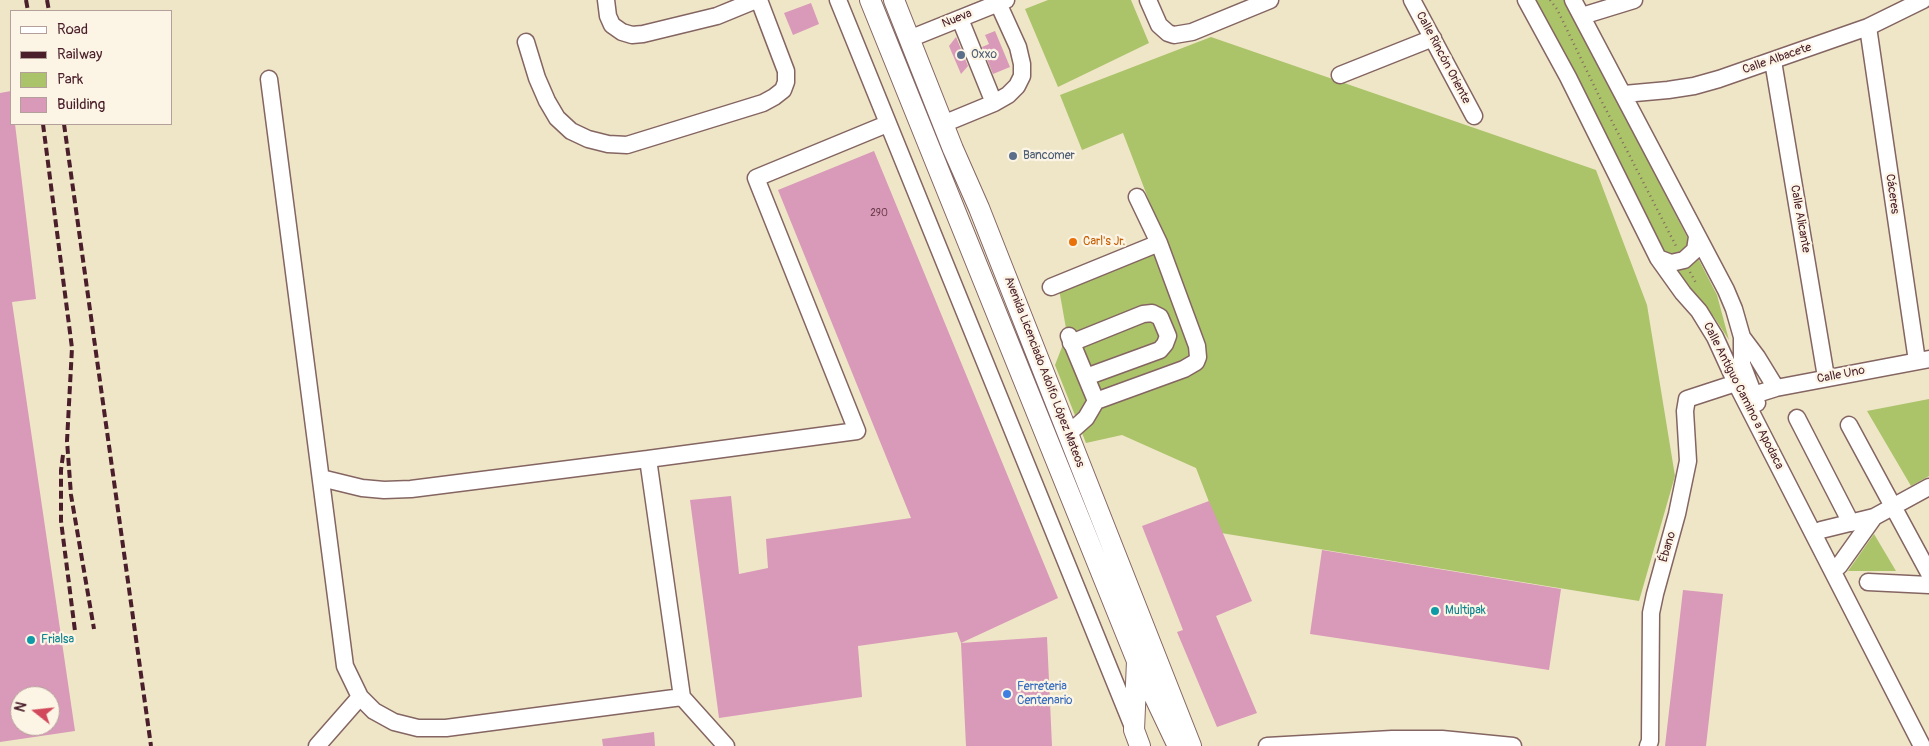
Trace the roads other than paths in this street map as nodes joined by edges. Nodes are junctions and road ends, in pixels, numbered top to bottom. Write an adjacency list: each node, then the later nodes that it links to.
1 (606, 0): 2 (street)
2 (758, 0): 19 (street)
3 (838, 0): 26 (street)
4 (870, 0): 54 (main road, Avenida Licenciado Adolfo López Mateos)
5 (894, 0): 18 (main road, Avenida Licenciado Adolfo López Mateos)
6 (1148, 0): 7 (street)
7 (1270, 0)
8 (1412, 0): 17 (street, Calle Rincón Oriente)
9 (1526, 0): 31 (street, Calle Antiguo Camino a Apodaca)
10 (1573, 0): 14 (street, Calle Antiguo Camino a Apodaca)
11 (1634, 0): 14 (street)
12 (1923, 0): 16 (street, Calle Albacete)
13 (1002, 2): 15 (street, Nueva); 24 (street)
14 (1582, 16): 23 (street, Calle Antiguo Camino a Apodaca)
15 (960, 18): 18 (street, Nueva); 24 (street)
16 (1868, 27): 20 (street, Calle Albacete); 34 (street, Cáceres)
17 (1433, 38): 21 (street); 25 (street, Calle Rincón Oriente)
18 (909, 39): 27 (main road, Avenida Licenciado Adolfo López Mateos)
19 (526, 42)
20 (1773, 61): 23 (street, Calle Albacete); 36 (street, Calle Alicante)
21 (1340, 75)
22 (269, 79): 44 (street)
23 (1624, 94): 29 (street, Calle Antiguo Camino a Apodaca)
24 (994, 103): 27 (street)
25 (1474, 116)
26 (887, 124): 43 (street); 57 (street)
27 (943, 124): 42 (main road, Avenida Licenciado Adolfo López Mateos)
28 (1137, 197): 30 (street)
29 (1697, 237): 31 (street); 33 (street, Calle Antiguo Camino a Apodaca)
30 (1159, 243): 32 (street); 39 (street)
31 (1658, 258): 38 (street, Calle Antiguo Camino a Apodaca)
32 (1051, 287)
33 (1742, 337): 37 (street); 38 (street, Calle Antiguo Camino a Apodaca)
34 (1923, 360): 36 (street, Calle Uno)
35 (1086, 377): 35 (street); 39 (street)
36 (1826, 377): 37 (street, Calle Uno)
37 (1776, 388): 38 (street, Calle Uno)
38 (1746, 391): 49 (street, Calle Antiguo Camino a Apodaca); 65 (street, Ébano); 66 (street, Calle Antiguo Camino a Apodaca)
39 (1096, 402): 42 (street)
40 (1797, 418): 48 (street)
41 (1849, 425): 46 (street)
42 (1068, 434): 62 (main road, Avenida Licenciado Adolfo López Mateos)
43 (648, 459): 44 (street); 56 (street)
44 (321, 478): 55 (street)
45 (1929, 487): 46 (street)
46 (1892, 506): 47 (street); 51 (street)
47 (1874, 517): 48 (street); 50 (street)
48 (1851, 523): 49 (street)
49 (1821, 530): 50 (street, Calle Antiguo Camino a Apodaca)
50 (1839, 566): 58 (street, Calle Antiguo Camino a Apodaca)
51 (1929, 573)
52 (1868, 582): 53 (street)
53 (1929, 586)
54 (1137, 661): 57 (main road, Avenida Licenciado Adolfo López Mateos); 61 (main road)
55 (360, 697): 56 (street); 59 (street)
56 (682, 697): 60 (street)
57 (1137, 738)
58 (1929, 738)
59 (317, 746)
60 (726, 746)
61 (1182, 746)
62 (1190, 746)
63 (1267, 746): 64 (street)
64 (1513, 746)
65 (1648, 746)
66 (1922, 746)

